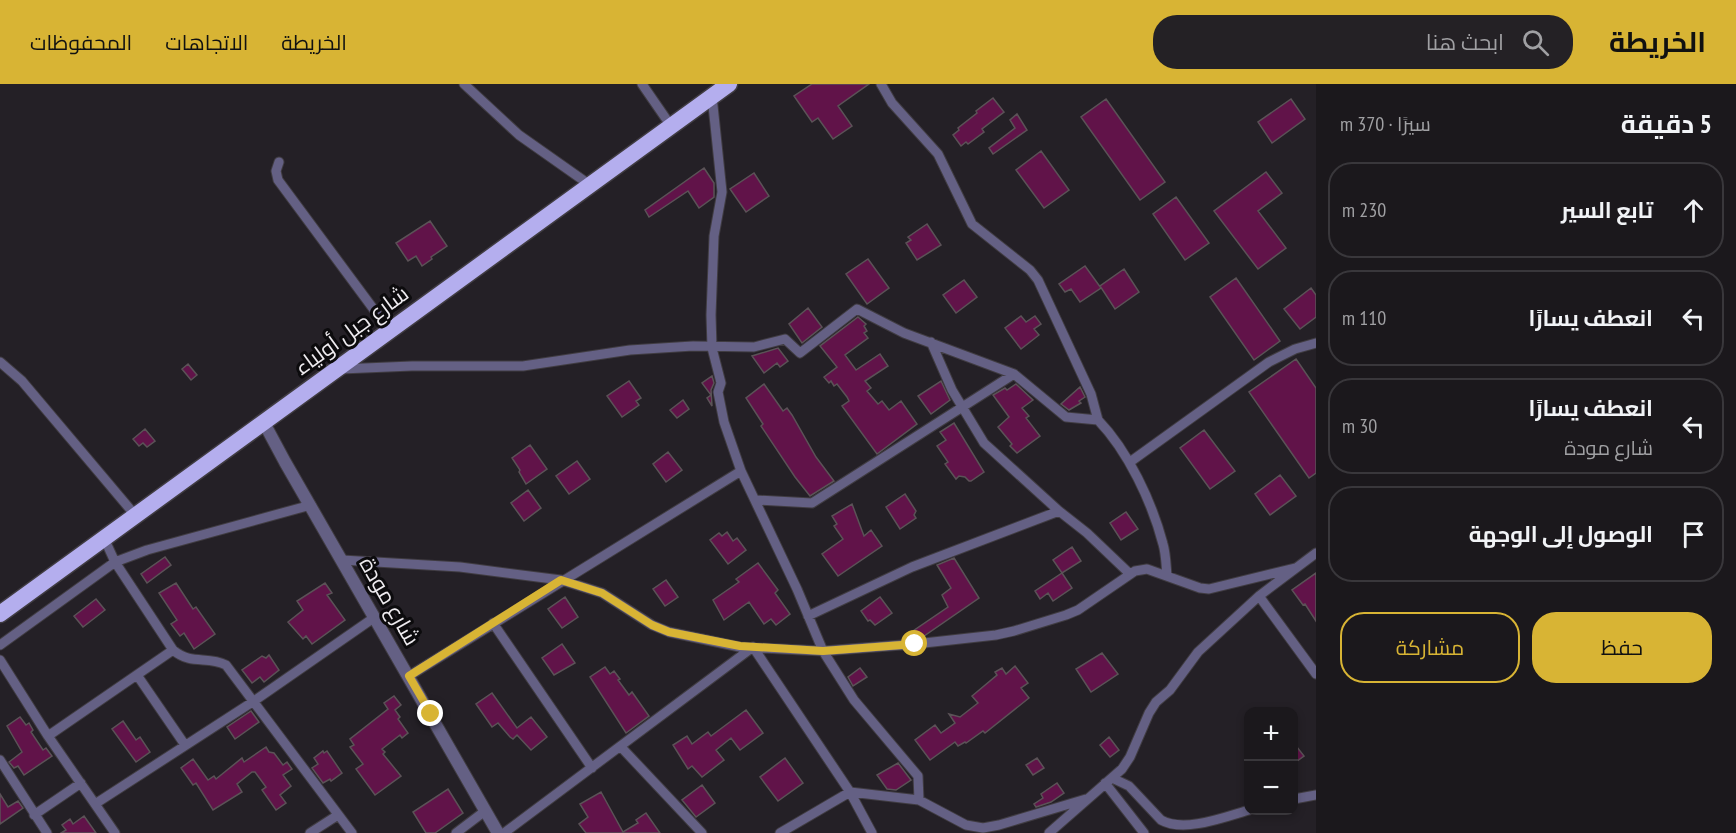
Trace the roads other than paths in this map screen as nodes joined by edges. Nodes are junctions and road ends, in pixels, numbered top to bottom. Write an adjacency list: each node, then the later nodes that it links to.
1 (464, 84): 8 (street)
2 (642, 84): 6 (street)
3 (729, 84): 5 (highway, شارع جبل أولياء)
4 (881, 84): 17 (street)
5 (712, 96): 6 (highway, شارع جبل أولياء); 12 (street)
6 (671, 126): 8 (highway, شارع جبل أولياء)
7 (279, 162): 9 (street)
8 (590, 185): 9 (highway, شارع جبل أولياء)
9 (389, 330): 14 (highway, شارع جبل أولياء)
10 (931, 342): 12 (street); 15 (street); 16 (street)
11 (1316, 343): 19 (street)
12 (712, 348): 14 (street); 20 (street)
13 (0, 362): 24 (street)
14 (336, 369): 18 (highway, شارع جبل أولياء)
15 (1014, 374): 16 (street); 17 (street)
16 (963, 407): 21 (street); 23 (street)
17 (1098, 420): 19 (street)
18 (263, 421): 22 (street, شارع مودة); 24 (highway, شارع جبل أولياء)
19 (1130, 462): 31 (street)
20 (741, 471): 21 (street); 32 (street)
21 (756, 500): 35 (street)
22 (311, 506): 27 (street, شارع مودة); 28 (street)
23 (1059, 511): 30 (street); 35 (street)
24 (135, 515): 25 (highway, شارع جبل أولياء)
25 (104, 538): 28 (street); 34 (highway, شارع جبل أولياء)
26 (1316, 553): 29 (street)
27 (342, 560): 32 (street); 36 (street, شارع مودة)
28 (115, 562): 38 (street); 40 (street)
29 (1295, 568): 31 (street); 33 (street)
30 (1130, 574): 31 (street); 41 (street)
31 (1167, 576)
32 (561, 580): 37 (street); 39 (street)
33 (1259, 596): 43 (street); 52 (street)
34 (0, 614)
35 (808, 616): 41 (street)
36 (375, 617): 45 (street, شارع مودة); 46 (street)
37 (493, 623): 45 (street); 51 (street)
38 (0, 645)
39 (753, 647): 41 (street); 49 (street); 54 (street)
40 (173, 650): 44 (street); 46 (street)
41 (823, 651): 58 (street)
42 (0, 660): 47 (street)
43 (1316, 674)
44 (137, 675): 47 (street); 48 (street)
45 (409, 676): 60 (street, شارع مودة)
46 (254, 701): 48 (street); 63 (street)
47 (48, 736): 53 (street)
48 (185, 745): 59 (street)
49 (621, 747): 51 (street); 71 (street)
50 (0, 760): 62 (street)
51 (592, 768): 70 (street)
52 (1108, 781): 56 (street); 61 (street); 75 (street)
53 (81, 783): 59 (street); 62 (street)
54 (849, 792): 58 (street); 72 (street); 73 (street)
55 (1316, 795): 57 (street)
56 (1090, 797): 58 (street); 74 (street)
57 (1298, 798)
58 (919, 800)
59 (95, 804): 65 (street)
60 (485, 811): 68 (street); 69 (street, شارع مودة)
61 (1244, 811)
62 (34, 815): 64 (street)
63 (338, 815): 66 (street); 67 (street)
64 (47, 833)
65 (115, 833)
66 (310, 833)
67 (352, 833)
68 (456, 833)
69 (498, 833)
70 (504, 833)
71 (702, 833)
72 (780, 833)
73 (872, 833)
74 (1049, 833)
75 (1144, 833)

